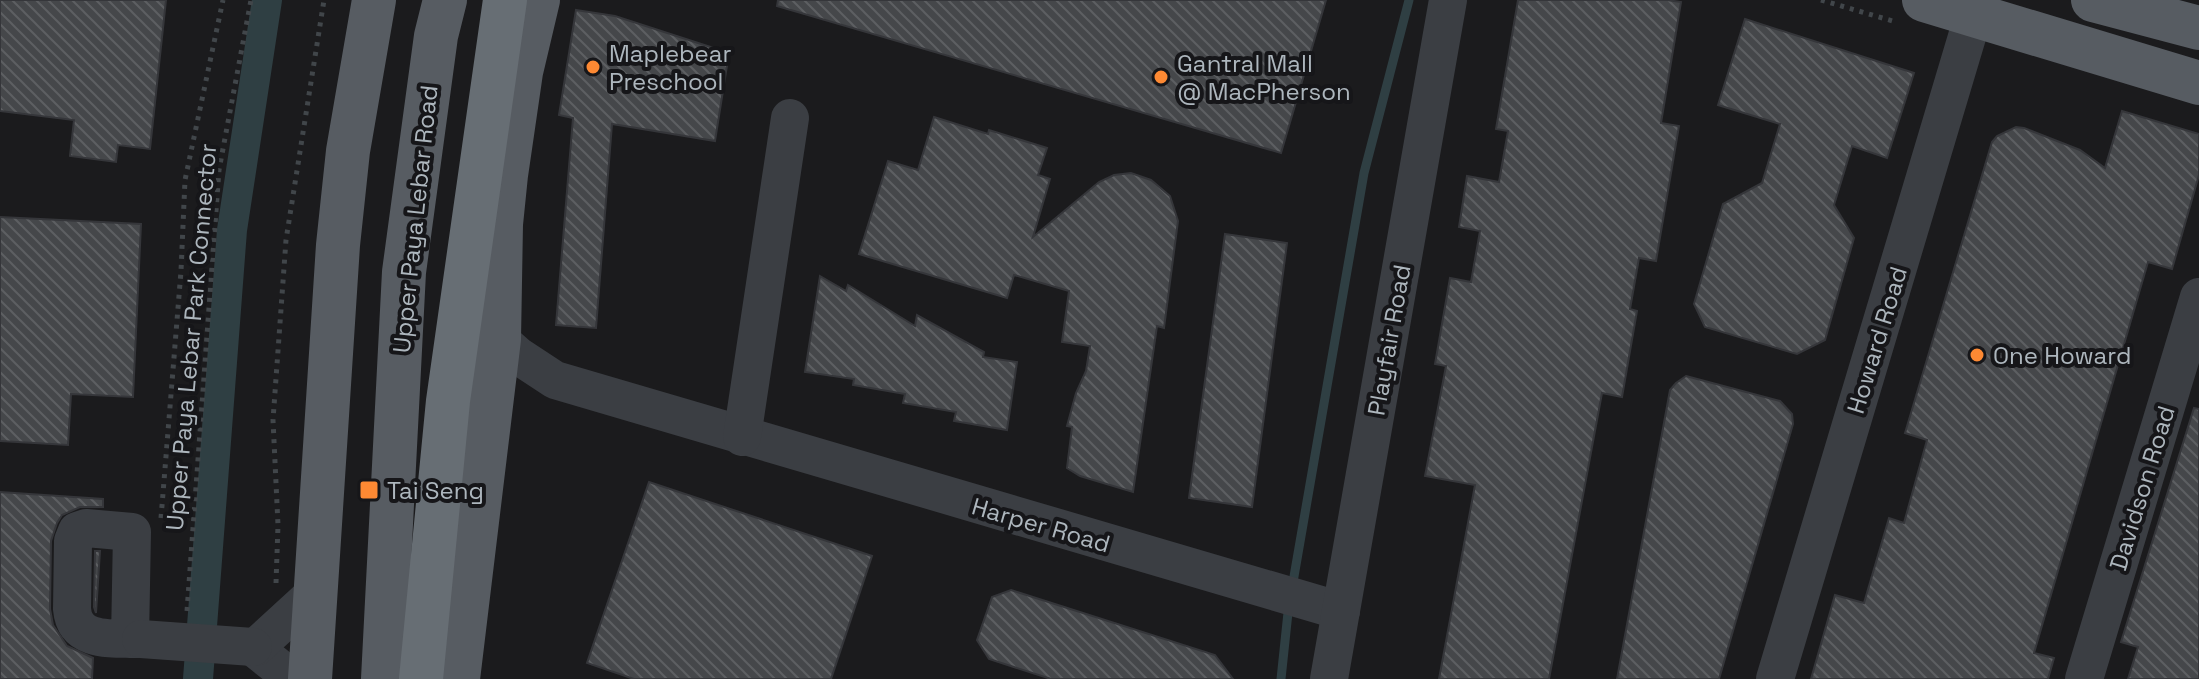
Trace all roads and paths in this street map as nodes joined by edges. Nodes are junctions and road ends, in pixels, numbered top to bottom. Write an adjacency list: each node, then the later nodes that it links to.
1 (223, 0): 19 (path)
2 (251, 0): 22 (path, Upper Paya Lebar Park Connector)
3 (324, 0): 24 (path)
4 (374, 0): 20 (main road)
5 (445, 0): 27 (main road, Upper Paya Lebar Road)
6 (505, 0): 28 (highway)
7 (538, 0): 17 (main road)
8 (1448, 0): 21 (street, Playfair Road)
9 (1821, 0): 12 (path)
10 (2093, 0): 13 (main road)
11 (1976, 8): 12 (main road); 14 (main road); 31 (street, Howard Road)
12 (1917, 13)
13 (2199, 28)
14 (2199, 83)
15 (790, 118): 18 (street)
16 (2199, 297): 32 (street, Davidson Road)
17 (499, 339): 18 (street, Harper Road); 29 (main road)
18 (742, 437): 21 (street, Harper Road)
19 (161, 521)
20 (316, 592): 24 (street); 26 (main road)
21 (1307, 601): 30 (street, Playfair Road)
22 (187, 615)
23 (136, 639): 24 (street, bridge)
24 (261, 642): 25 (street)
25 (293, 679)
26 (310, 679)
27 (383, 679)
28 (421, 679)
29 (458, 679)
30 (1329, 679)
31 (1775, 679)
32 (2084, 679)

